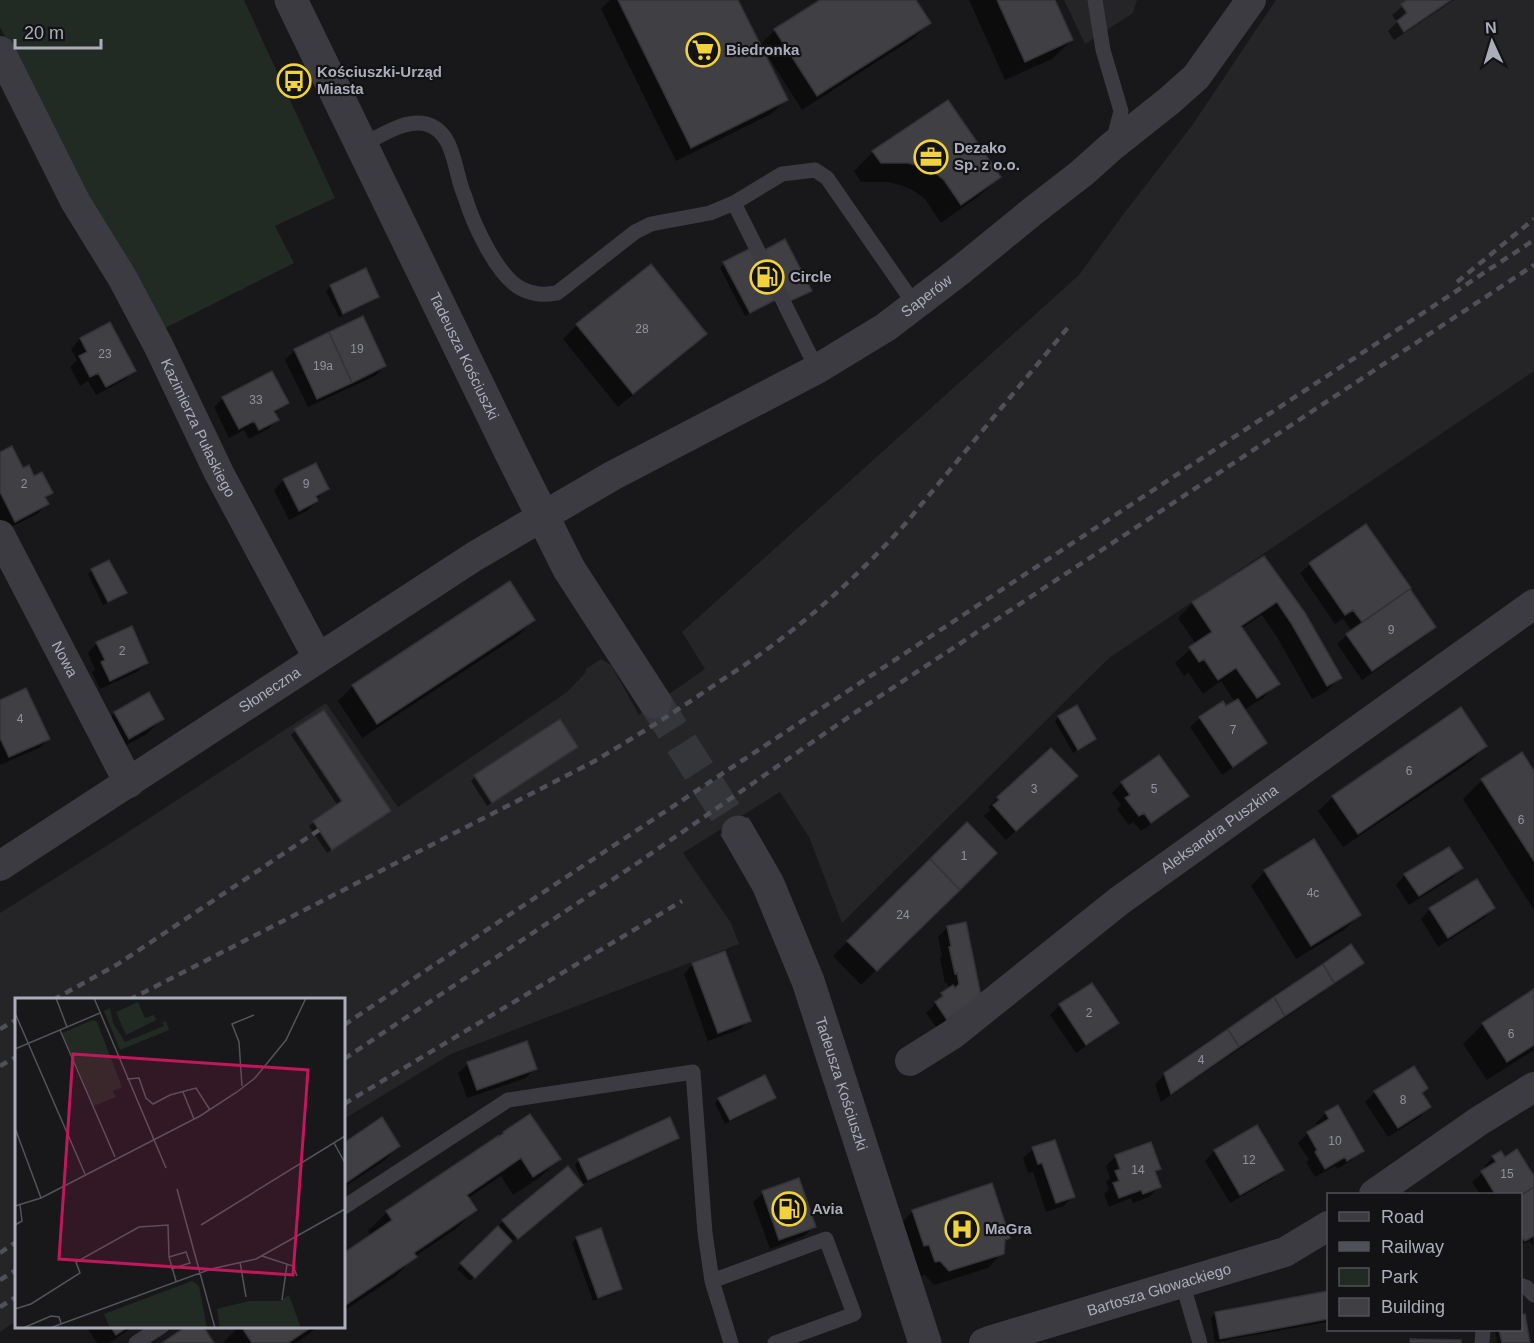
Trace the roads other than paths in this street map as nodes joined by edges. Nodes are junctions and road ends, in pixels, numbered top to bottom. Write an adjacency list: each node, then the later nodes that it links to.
1 (291, 0): 5 (street, Tadeusza Kościuszki)
2 (1095, 0): 6 (lane)
3 (1251, 0): 6 (street, Saperów)
4 (0, 51): 13 (street, Kazimierza Pułaskiego)
5 (362, 144): 7 (lane); 10 (street, Tadeusza Kościuszki)
6 (1111, 147): 8 (street, Saperów)
7 (734, 203): 8 (lane); 9 (lane)
8 (915, 305): 9 (street, Saperów)
9 (817, 369): 10 (street, Saperów)
10 (543, 516): 13 (street, Słoneczna); 14 (street, Tadeusza Kościuszki)
11 (0, 534): 15 (street, Nowa)
12 (1534, 604): 18 (street, Aleksandra Puszkina)
13 (318, 657): 15 (street, Słoneczna)
14 (655, 702)
15 (129, 783): 17 (street, Słoneczna)
16 (738, 832): 31 (street, Tadeusza Kościuszki)
17 (0, 866)
18 (910, 1061)
19 (1534, 1087): 20 (street)
20 (1375, 1193)
21 (345, 1206): 23 (lane)
22 (1326, 1230): 24 (street, Bartosza Głowackiego)
23 (712, 1281): 29 (lane); 30 (lane)
24 (1182, 1282): 32 (street, Bartosza Głowackiego); 33 (lane)
25 (1522, 1285): 26 (lane)
26 (1534, 1295)
27 (159, 1328): 28 (lane)
28 (136, 1343)
29 (731, 1343)
30 (775, 1343)
31 (925, 1343)
32 (984, 1343)
33 (1200, 1343)

